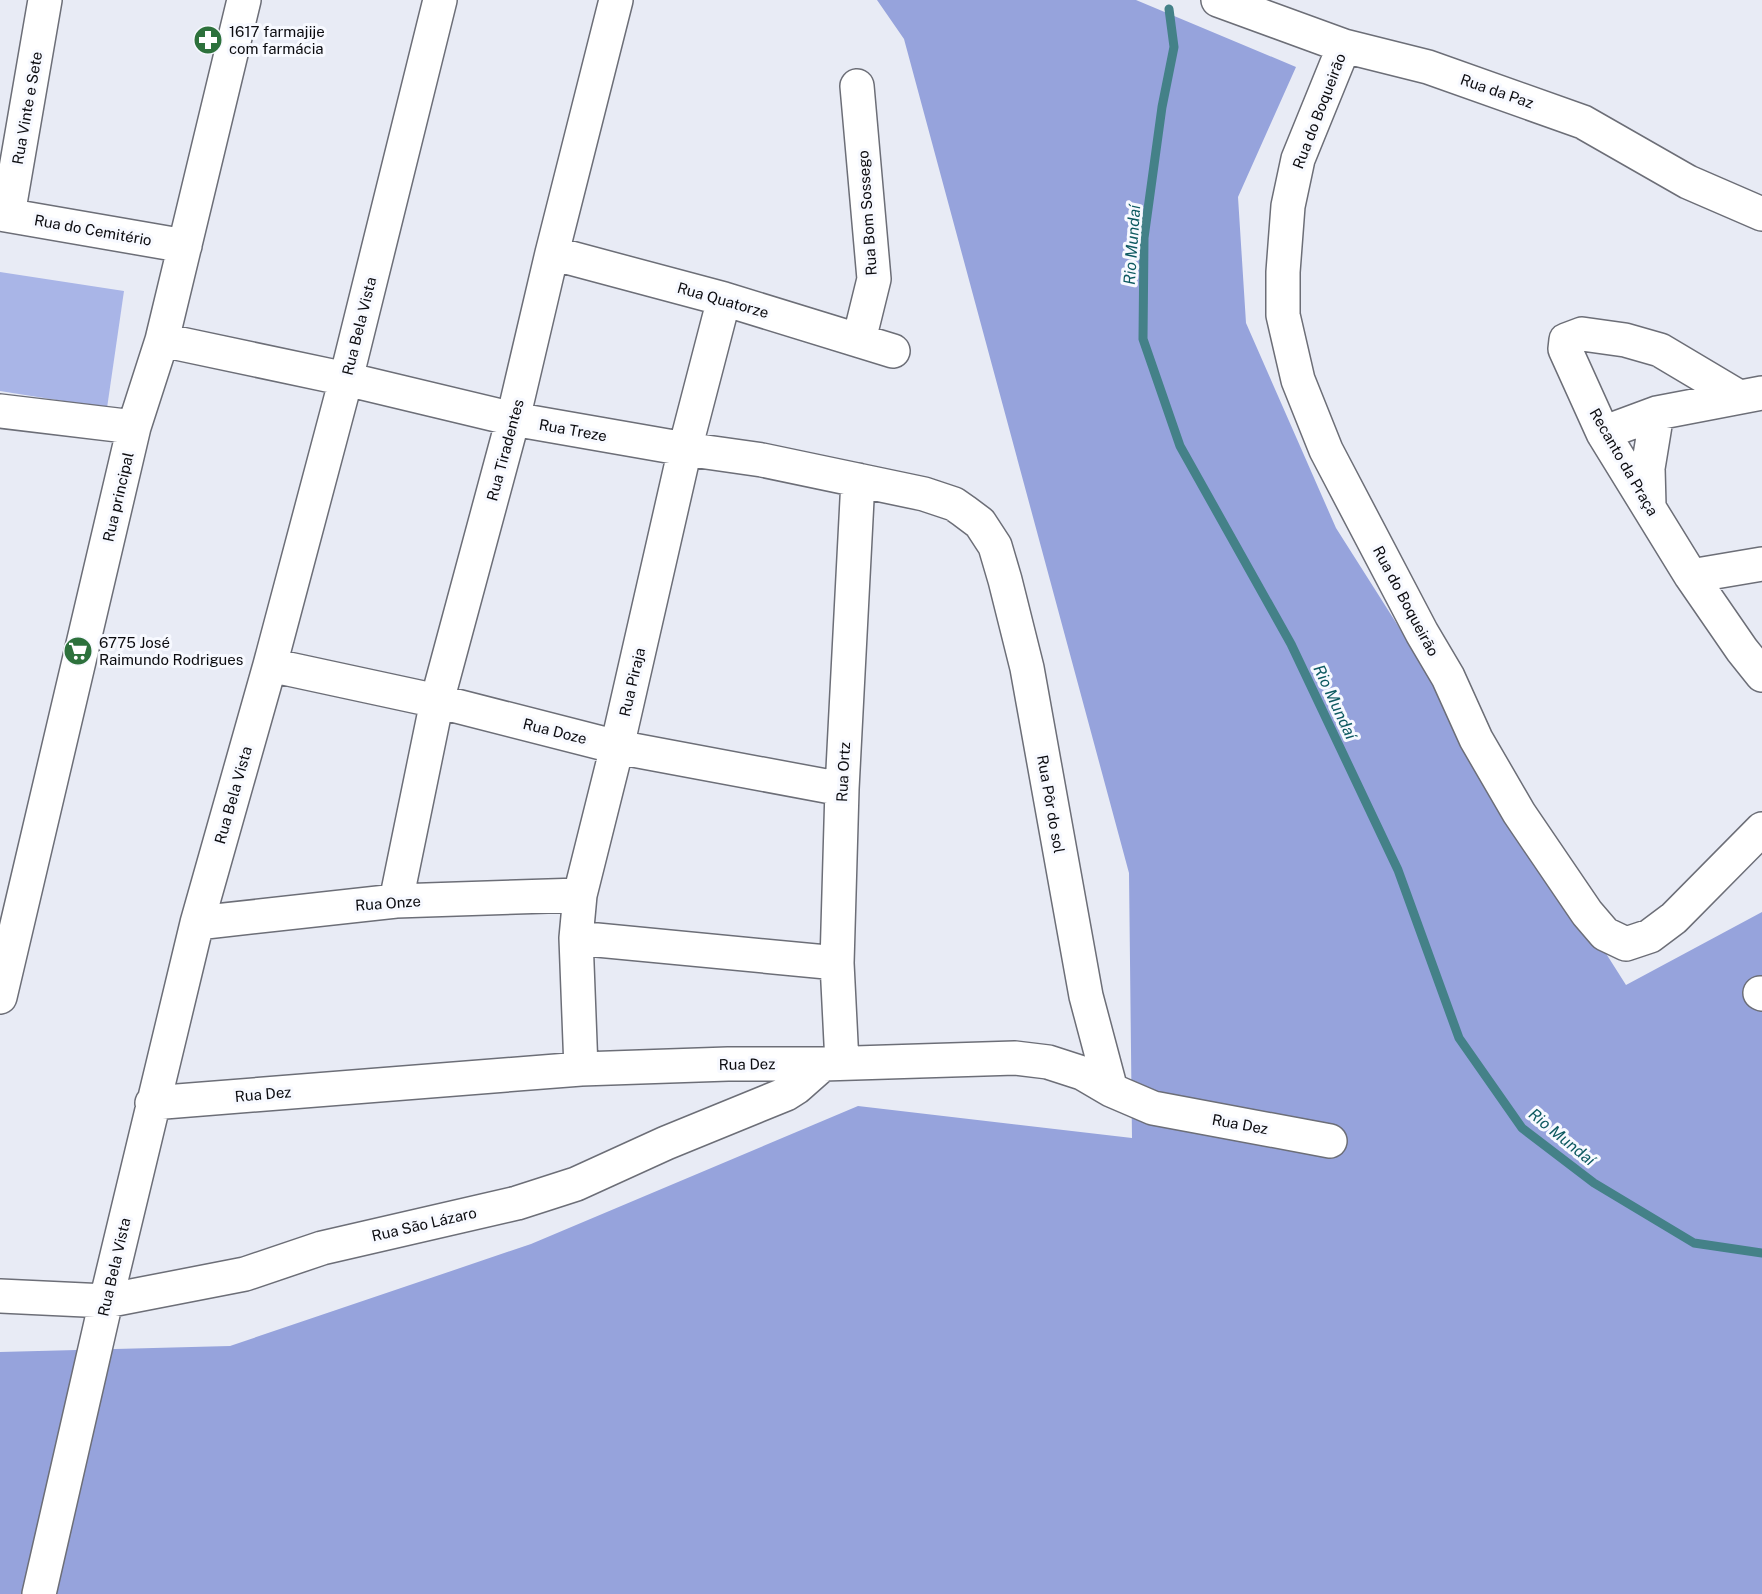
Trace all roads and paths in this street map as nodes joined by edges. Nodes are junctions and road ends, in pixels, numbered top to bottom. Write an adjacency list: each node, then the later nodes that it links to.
1 (45, 0): 9 (street, Rua Vinte e Sete)
2 (244, 0): 10 (street, Rua principal)
3 (440, 0): 16 (street, Rua Bela Vista)
4 (616, 0): 11 (street, Rua Tiradentes)
5 (1218, 0): 6 (street, Rua da Paz)
6 (1344, 46): 8 (street, Rua da Paz); 34 (street, Rua do Boqueirão)
7 (857, 86): 14 (street, Rua Bom Sossego)
8 (1762, 214)
9 (4, 215): 10 (street, Rua do Cemitério)
10 (185, 246): 13 (street, Rua principal)
11 (552, 253): 12 (street, Rua Quatorze); 20 (street, Rua Tiradentes)
12 (724, 299): 14 (street, Rua Quatorze); 23 (street, Rua Piraja)
13 (162, 340): 16 (street, Rua Treze); 21 (street, Rua principal)
14 (860, 340): 15 (street, Rua Quatorze)
15 (893, 351)
16 (346, 379): 20 (street, Rua Treze); 29 (street, Rua Bela Vista)
17 (1750, 395): 19 (street); 22 (street, Recanto da Praça)
18 (0, 411): 21 (street)
19 (1657, 413): 22 (street); 25 (street)
20 (513, 419): 23 (street, Rua Treze); 31 (street, Rua Tiradentes)
21 (134, 428): 40 (street, Rua principal)
22 (1603, 433): 25 (street, Recanto da Praça)
23 (685, 449): 24 (street, Rua Treze); 32 (street, Rua Piraja)
24 (858, 480): 26 (street, Rua Treze); 33 (street, Rua Ortz)
25 (1650, 508): 28 (street, Recanto da Praça)
26 (980, 523): 43 (street, Rua Pôr do sol)
27 (1762, 564): 28 (street)
28 (1691, 576): 30 (street, Recanto da Praça)
29 (270, 665): 31 (street, Rua Doze); 37 (street, Rua Bela Vista)
30 (1762, 675)
31 (437, 701): 32 (street, Rua Doze); 36 (street, Rua Tiradentes)
32 (617, 747): 33 (street, Rua Doze); 35 (street, Rua Piraja)
33 (842, 789): 39 (street, Rua Ortz)
34 (1762, 829)
35 (580, 895): 36 (street, Rua Onze); 38 (street, Rua Piraja)
36 (396, 900): 37 (street, Rua Onze)
37 (197, 923): 44 (street, Rua Bela Vista)
38 (576, 938): 39 (street); 42 (street, Rua Piraja)
39 (837, 963): 41 (street, Rua Ortz)
40 (0, 997)
41 (832, 1064): 42 (street, Rua Dez); 43 (street, Rua Dez); 47 (street, Rua São Lázaro)
42 (581, 1069): 44 (street, Rua Dez)
43 (1111, 1090): 45 (street, Rua Dez)
44 (152, 1103): 47 (street, Rua Bela Vista)
45 (1330, 1141)
46 (0, 1296): 47 (street, Rua São Lázaro)
47 (106, 1301): 48 (street, Rua Bela Vista)
48 (39, 1594)

